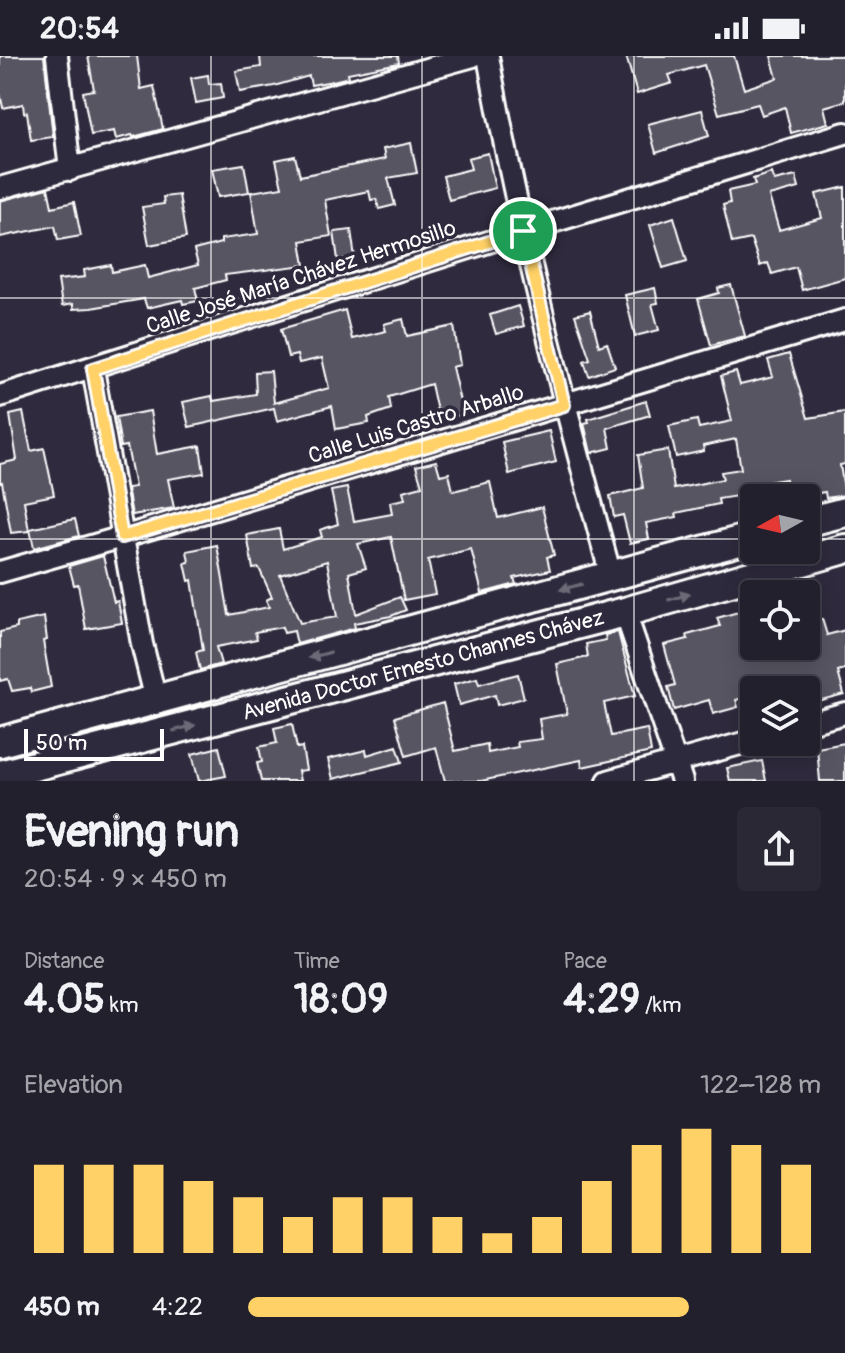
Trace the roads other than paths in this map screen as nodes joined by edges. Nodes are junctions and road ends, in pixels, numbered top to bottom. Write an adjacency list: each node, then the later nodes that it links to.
1 (57, 56): 5 (street)
2 (473, 56): 5 (street)
3 (488, 56): 7 (street)
4 (845, 133): 7 (street, Calle José María Chávez Hermosillo)
5 (70, 170): 6 (street)
6 (0, 188)
7 (523, 231): 9 (street, Calle José María Chávez Hermosillo); 11 (street)
8 (845, 320): 11 (street, Calle Luis Castro Arballo)
9 (93, 369): 10 (street, Calle José María Chávez Hermosillo); 14 (street)
10 (0, 396)
11 (564, 405): 14 (street, Calle Luis Castro Arballo); 18 (street)
12 (845, 512): 13 (street)
13 (820, 518)
14 (122, 537): 17 (street, Calle Luis Castro Arballo); 20 (street)
15 (740, 541): 18 (street, Avenida Doctor Ernesto Channes Chávez)
16 (845, 549): 19 (street, Avenida Doctor Ernesto Channes Chávez, one-way to 16)
17 (0, 572)
18 (611, 576): 20 (street, Avenida Doctor Ernesto Channes Chávez, one-way to 20)
19 (625, 612): 25 (street); 26 (street, Avenida Doctor Ernesto Channes Chávez, one-way to 19)
20 (156, 700): 23 (street, Avenida Doctor Ernesto Channes Chávez)
21 (845, 713): 22 (street)
22 (820, 720)
23 (0, 742)
24 (740, 746): 25 (street)
25 (680, 772): 27 (street)
26 (0, 775)
27 (608, 781)

